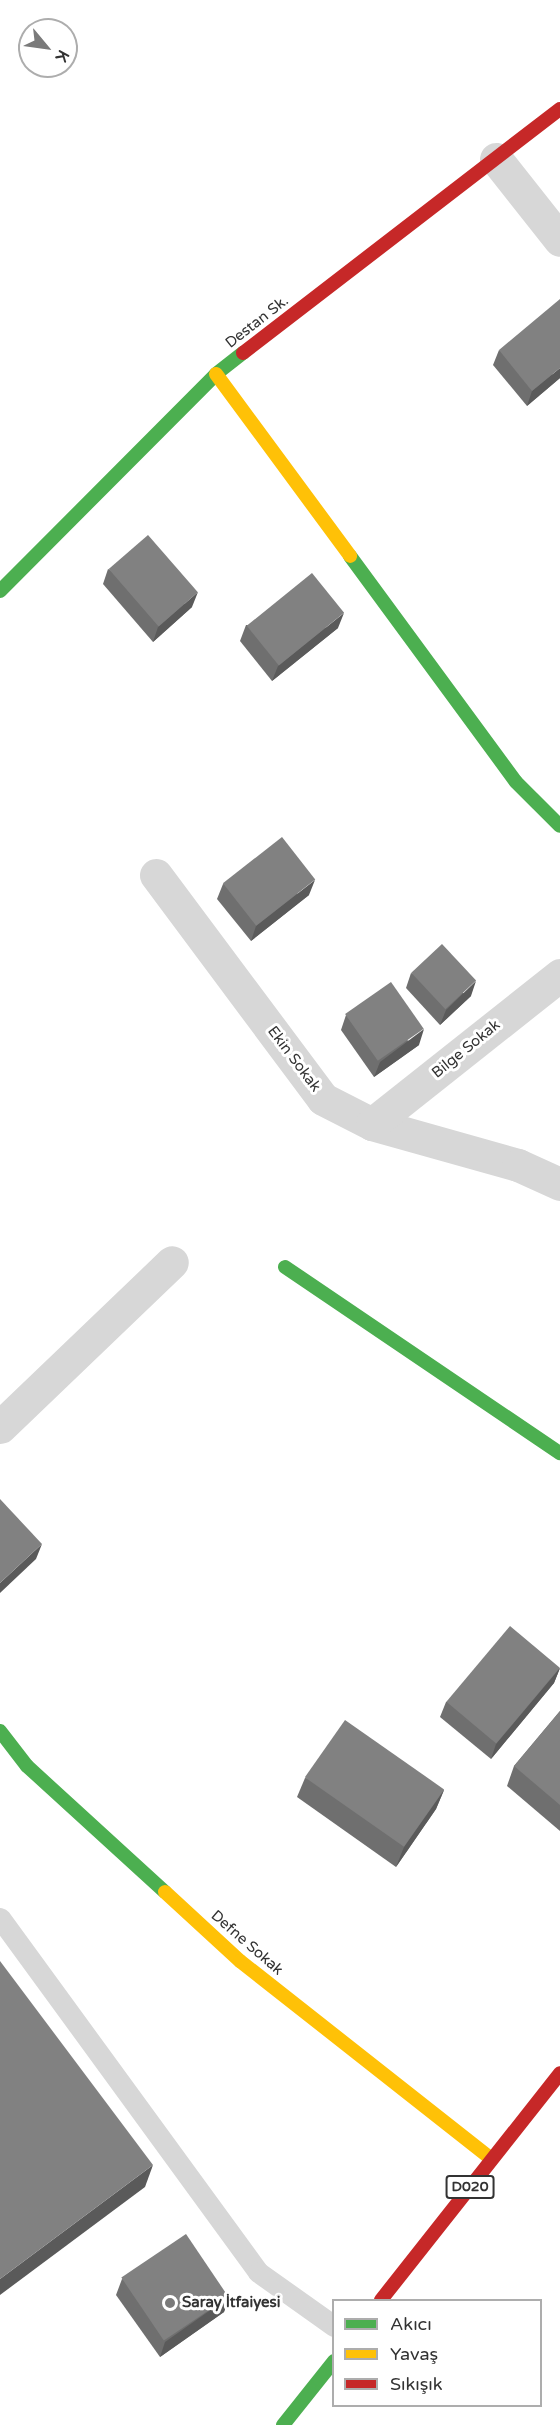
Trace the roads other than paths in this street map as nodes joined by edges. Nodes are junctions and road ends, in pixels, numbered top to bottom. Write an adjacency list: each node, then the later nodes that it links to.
1 (560, 109): 2 (main road, Destan Sk.)
2 (496, 159): 3 (street); 4 (main road, Destan Sk.)
3 (560, 240)
4 (216, 374): 5 (main road, Destan Sk.); 6 (main road)
5 (0, 591)
6 (560, 826)
7 (156, 875): 9 (street, Ekin Sokak)
8 (560, 975): 9 (street, Bilge Sokak)
9 (372, 1124): 10 (street, Ekin Sokak)
10 (560, 1185)
11 (172, 1262): 13 (street)
12 (285, 1267): 14 (main road)
13 (0, 1427)
14 (560, 1454)
15 (0, 1731): 18 (main road, Defne Sokak)
16 (0, 1918): 20 (lane)
17 (560, 2073): 18 (main road, D020)
18 (492, 2159): 19 (main road, D020)
19 (383, 2299)
20 (332, 2325)
21 (332, 2362): 22 (main road)
22 (283, 2425)

